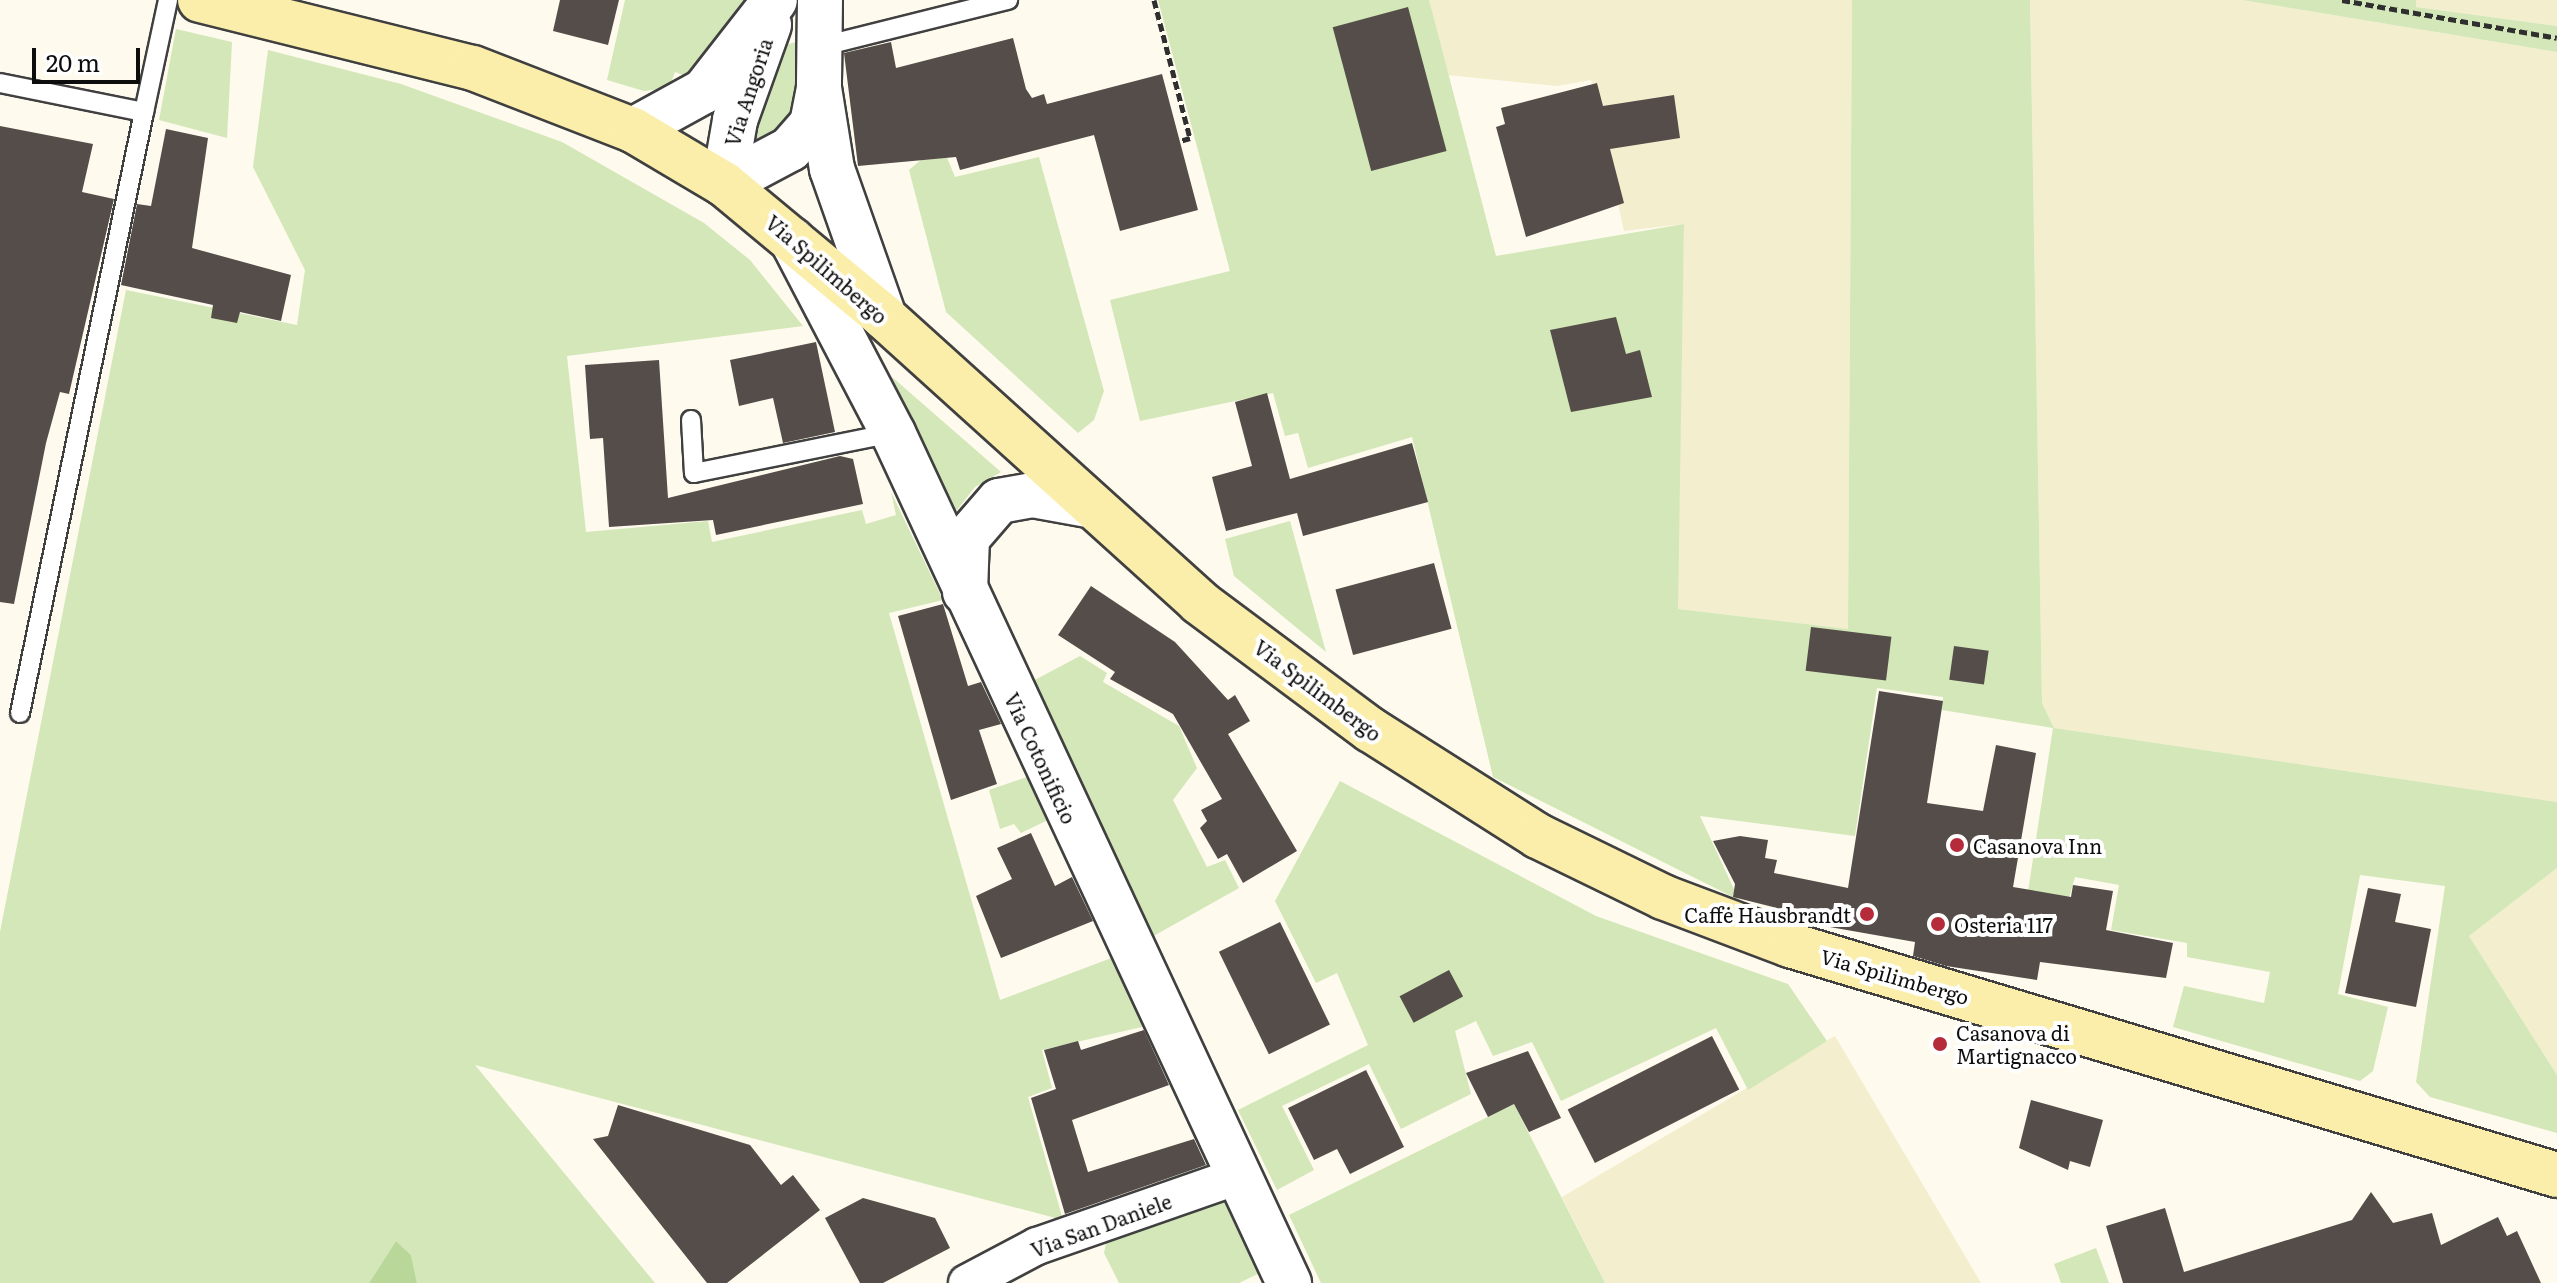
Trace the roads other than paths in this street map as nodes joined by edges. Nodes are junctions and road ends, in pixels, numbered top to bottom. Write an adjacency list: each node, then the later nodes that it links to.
1 (168, 0): 8 (lane)
2 (776, 0): 9 (street, Via Angoria); 10 (street, Via Angoria)
3 (820, 0): 6 (street, Via Angoria)
4 (1008, 0): 6 (lane)
5 (215, 2): 9 (main road, Via Spilimbergo)
6 (819, 68): 10 (street, Via Angoria); 12 (street, Via Angoria)
7 (0, 83): 8 (lane)
8 (144, 112): 17 (lane)
9 (633, 130): 10 (main road, Via Spilimbergo)
10 (724, 184): 11 (main road, Via Spilimbergo)
11 (789, 234): 12 (main road, Via Spilimbergo); 14 (street, Via Cotonificio)
12 (884, 317): 15 (main road, Via Spilimbergo)
13 (691, 420): 14 (lane)
14 (893, 433): 16 (street, Via Cotonificio)
15 (1088, 505): 16 (street); 18 (main road, Via Spilimbergo)
16 (966, 599): 19 (street, Via Cotonificio)
17 (20, 713)
18 (2557, 1175)
19 (1238, 1176): 20 (street, Via San Daniele); 21 (street, Via Cotonificio)
20 (967, 1283)
21 (1289, 1283)

